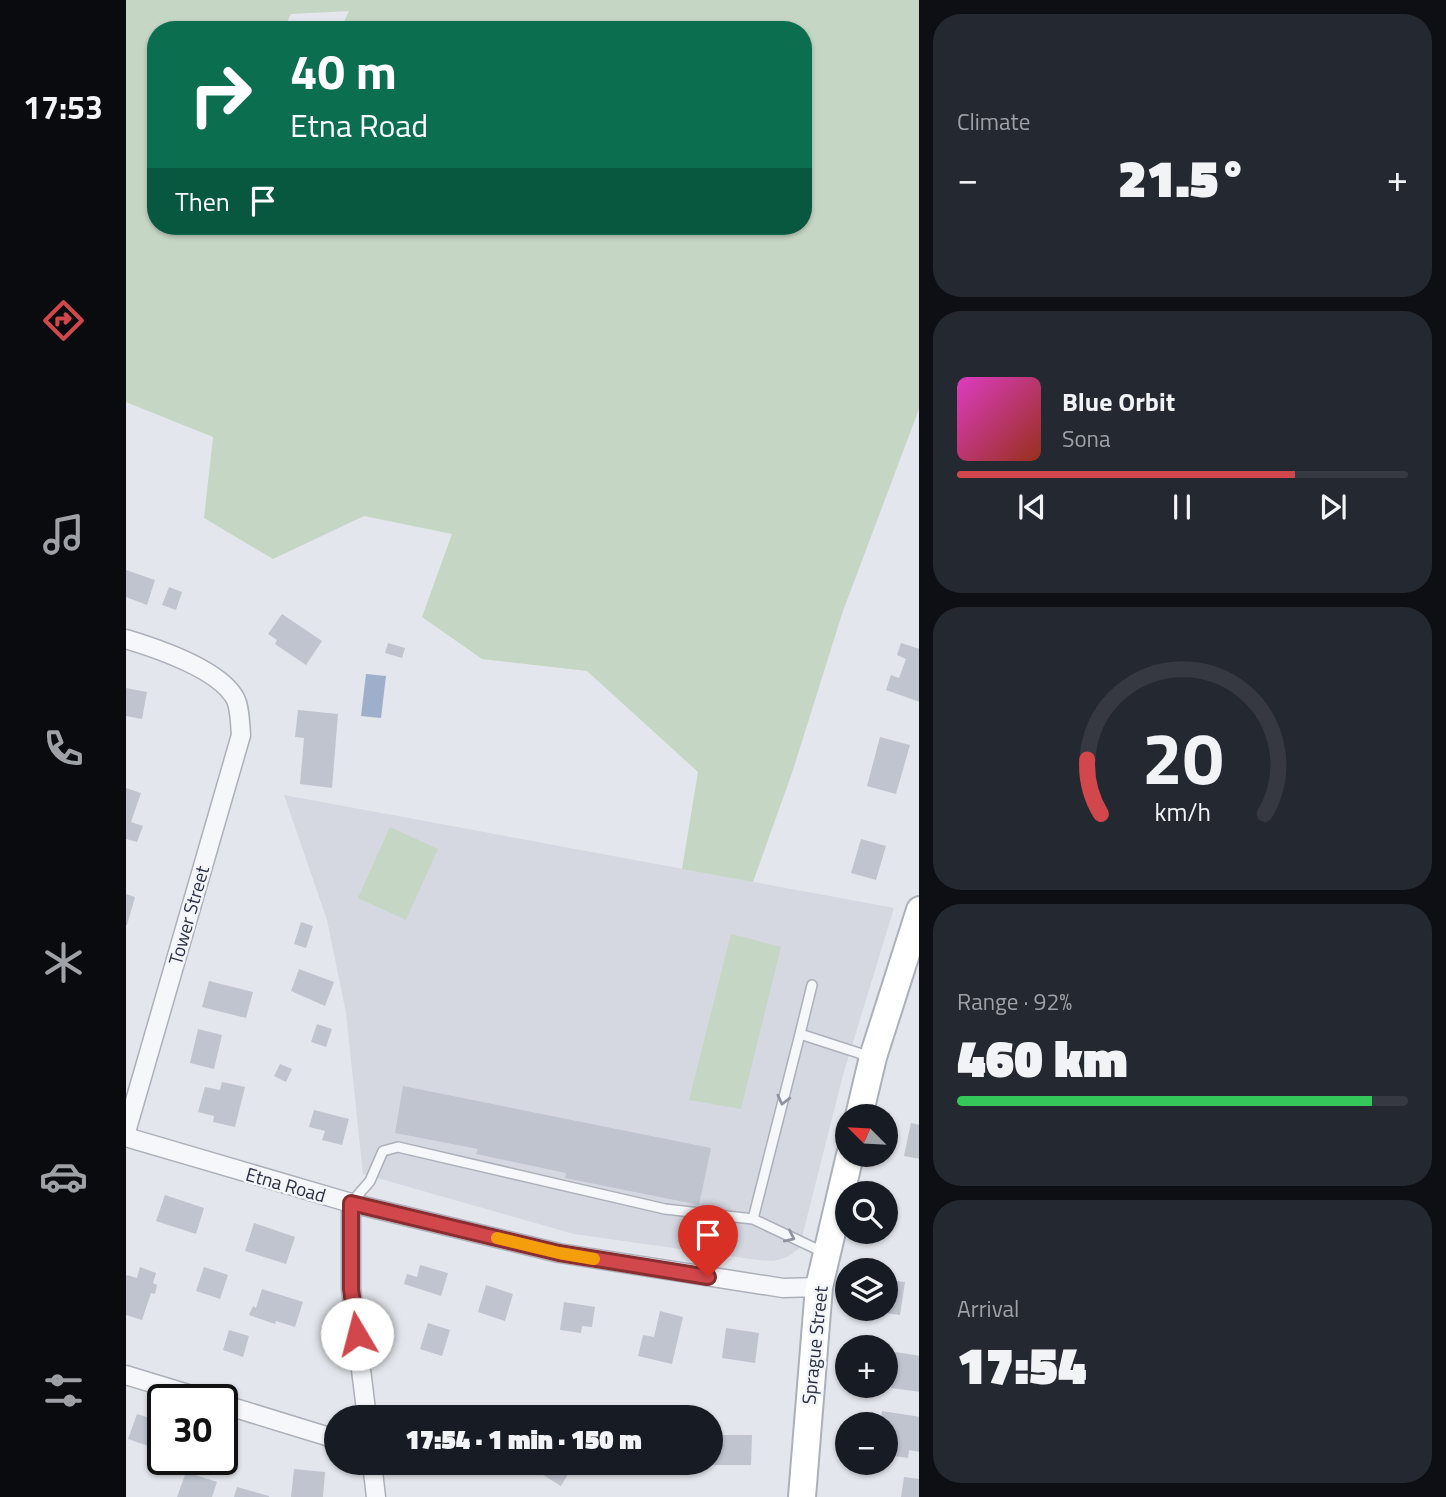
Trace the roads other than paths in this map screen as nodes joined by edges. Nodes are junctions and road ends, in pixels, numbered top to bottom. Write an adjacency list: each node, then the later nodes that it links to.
1 (126, 639): 7 (street, Tower Street)
2 (919, 910): 5 (main road)
3 (812, 985): 4 (lane)
4 (800, 1034): 5 (lane); 10 (lane, one-way to 10)
5 (873, 1058): 6 (main road)
6 (862, 1104)
7 (126, 1134): 9 (street, Etna Road)
8 (847, 1167): 11 (main road, Sprague Street)
9 (351, 1203): 10 (lane); 12 (street, Etna Road); 15 (street)
10 (753, 1219): 11 (lane, one-way to 11)
11 (828, 1255): 12 (main road, Sprague Street)
12 (819, 1287): 20 (main road, Sprague Street)
13 (126, 1375): 14 (street)
14 (156, 1384)
15 (365, 1405)
16 (238, 1409): 17 (street)
17 (324, 1435)
18 (373, 1475): 19 (street)
19 (376, 1497)
20 (802, 1497)

